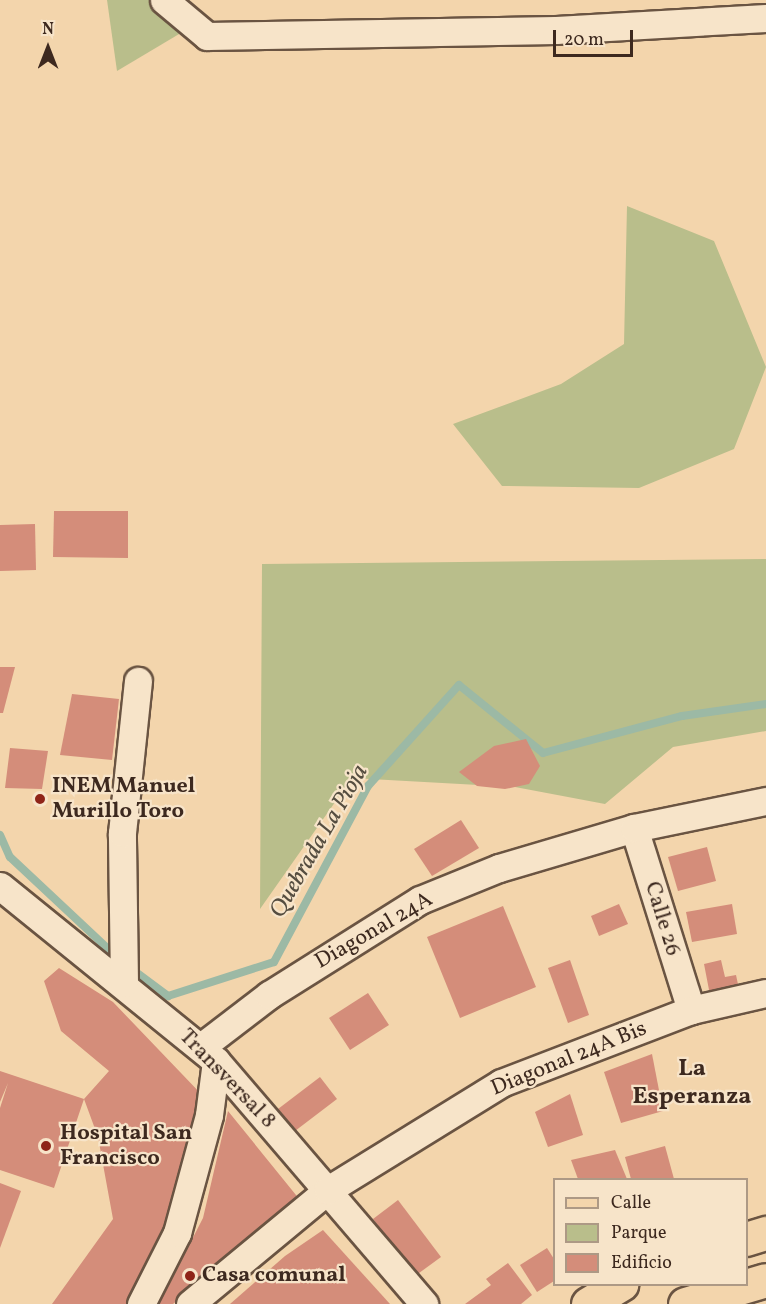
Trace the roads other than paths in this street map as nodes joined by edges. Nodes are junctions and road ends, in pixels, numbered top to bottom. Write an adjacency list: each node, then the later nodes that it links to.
1 (164, 0): 2 (street)
2 (766, 18)
3 (138, 681): 7 (street)
4 (766, 801): 5 (street, Diagonal 24A)
5 (634, 828): 9 (street, Calle 26); 10 (street, Diagonal 24A)
6 (0, 886): 7 (street, Transversal 8)
7 (124, 982): 10 (street, Transversal 8)
8 (766, 993): 9 (street, Diagonal 24A Bis)
9 (691, 1010): 11 (street, Diagonal 24A Bis)
10 (209, 1054): 11 (street, Transversal 8); 18 (street)
11 (328, 1190): 19 (street, Diagonal 24A Bis); 20 (street, Transversal 8)
12 (766, 1233): 13 (main road)
13 (748, 1239)
14 (766, 1280): 15 (main road)
15 (748, 1285)
16 (618, 1286): 21 (main road)
17 (746, 1286): 22 (main road)
18 (141, 1304)
19 (190, 1304)
20 (424, 1304)
21 (588, 1304)
22 (685, 1304)

